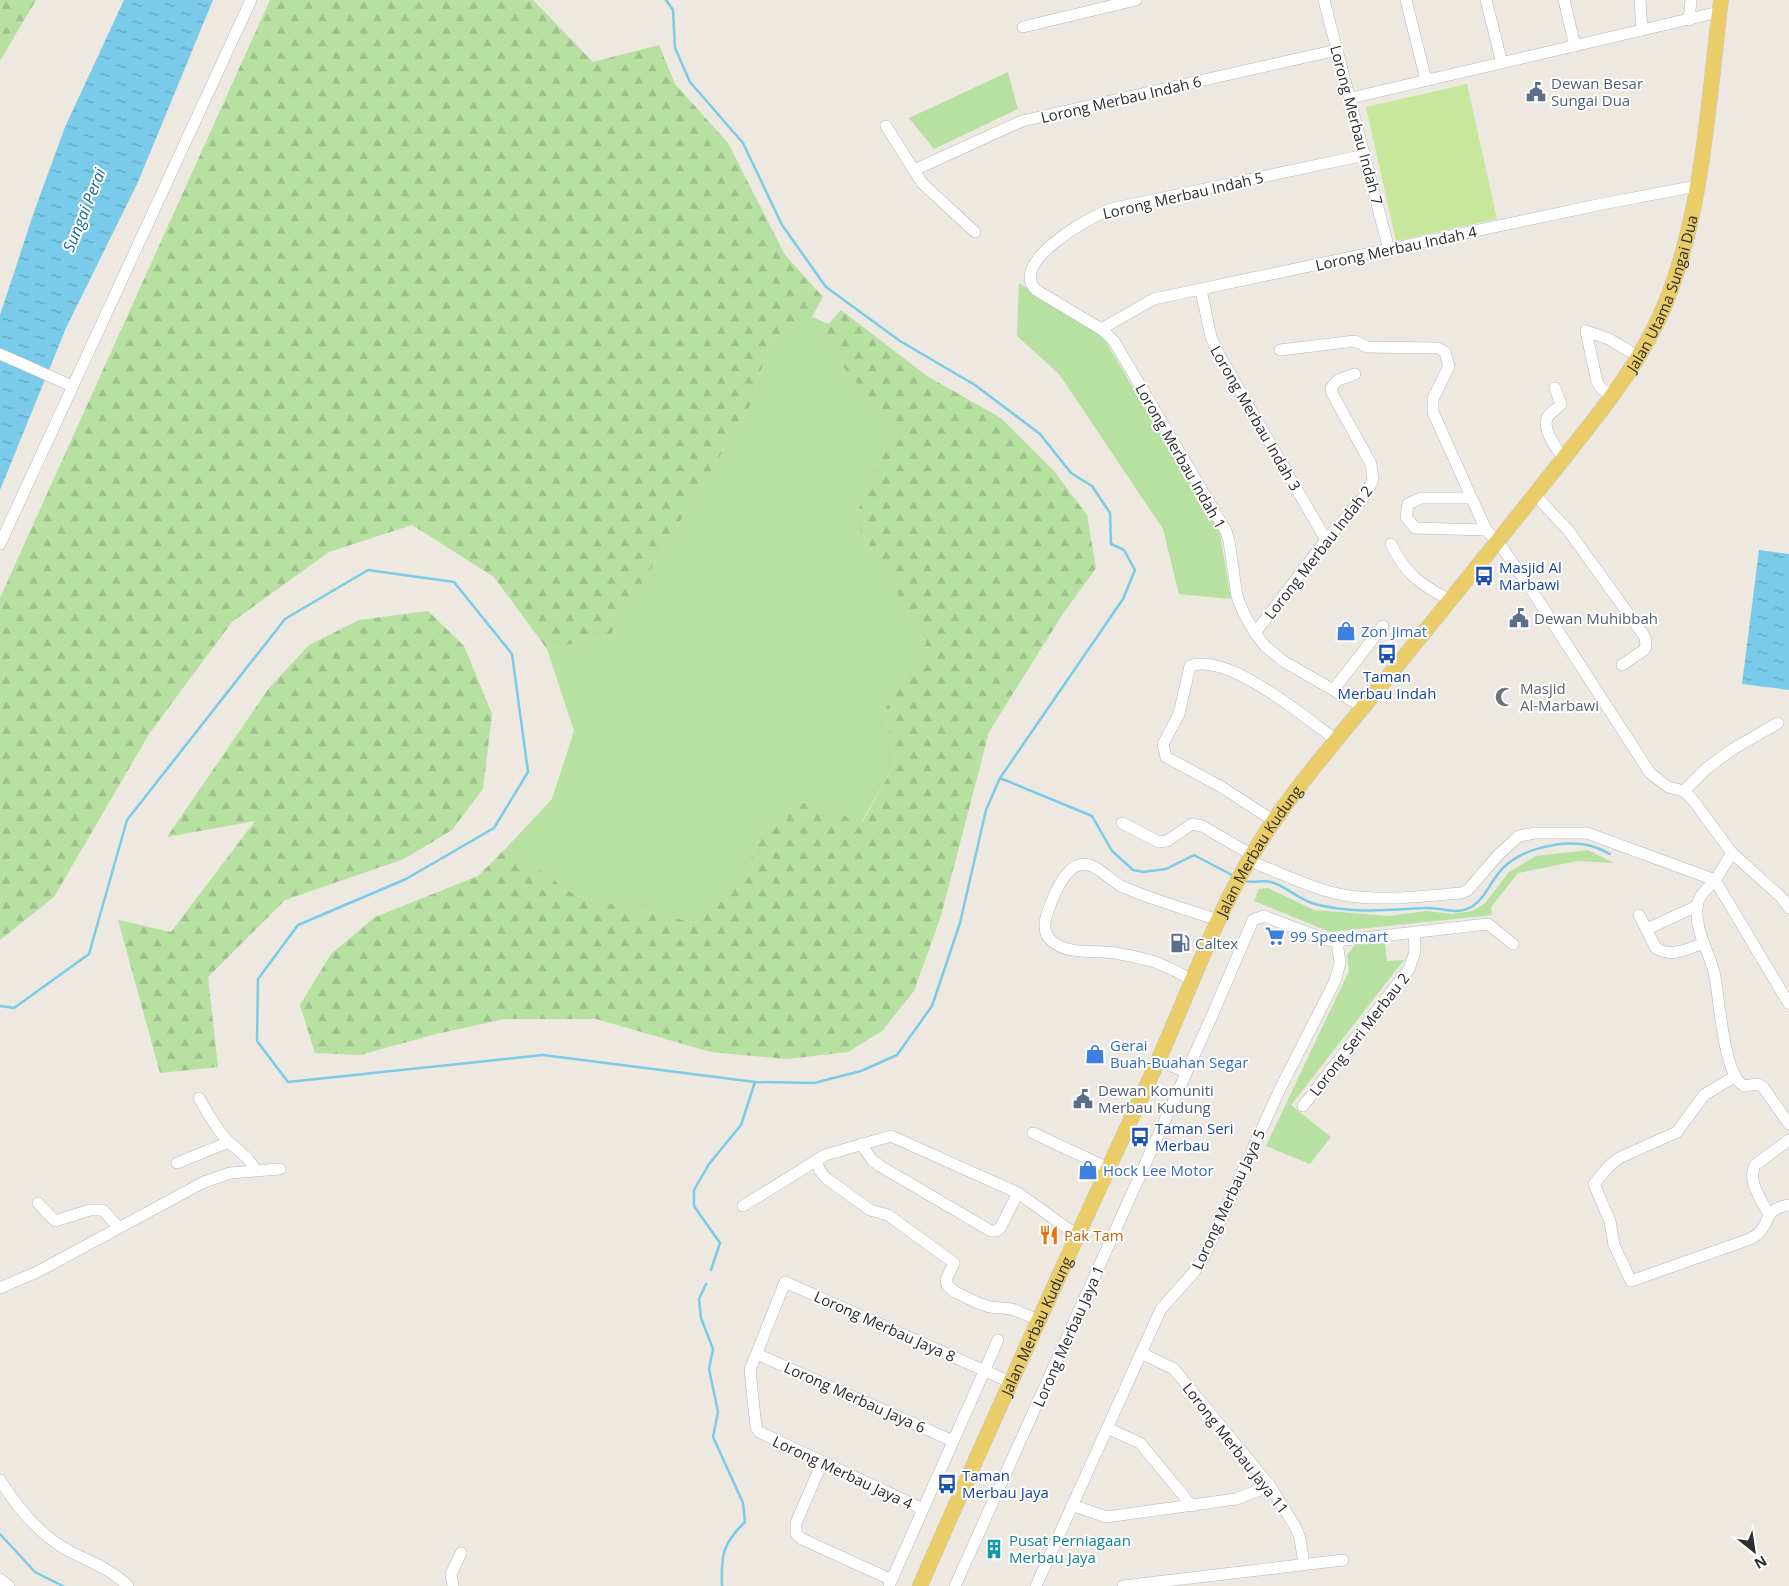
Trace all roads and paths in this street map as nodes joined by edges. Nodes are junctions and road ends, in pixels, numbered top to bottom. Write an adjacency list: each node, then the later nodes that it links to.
1 (251, 0): 31 (street)
2 (1136, 0): 11 (street)
3 (1324, 0): 14 (street, Lorong Merbau Indah 7)
4 (1406, 0): 16 (street)
5 (1486, 0): 15 (street)
6 (1564, 0): 13 (street)
7 (1640, 0): 12 (street)
8 (1691, 0): 10 (street)
9 (1720, 6): 10 (street); 21 (main road, Jalan Utama Sungai Dua)
10 (1689, 20): 12 (street)
11 (1023, 27)
12 (1642, 30): 13 (street)
13 (1575, 46): 15 (street)
14 (1337, 50): 17 (street, Lorong Merbau Indah 7); 20 (street, Lorong Merbau Indah 6)
15 (1502, 63): 16 (street)
16 (1426, 80): 17 (street)
17 (1351, 98): 19 (street, Lorong Merbau Indah 7)
18 (886, 126): 20 (street)
19 (1365, 155): 23 (street, Lorong Merbau Indah 7); 24 (street, Lorong Merbau Indah 5)
20 (914, 170): 22 (street)
21 (1697, 186): 23 (street, Lorong Merbau Indah 4); 29 (main road, Jalan Utama Sungai Dua)
22 (975, 232)
23 (1389, 250): 25 (street, Lorong Merbau Indah 4)
24 (1030, 281): 26 (street, Lorong Merbau Indah 1)
25 (1202, 290): 26 (street, Lorong Merbau Indah 4); 38 (street, Lorong Merbau Indah 3)
26 (1101, 329): 44 (street, Lorong Merbau Indah 1)
27 (1280, 350): 36 (street)
28 (0, 354): 31 (street)
29 (1639, 356): 33 (main road, Jalan Utama Sungai Dua); 33 (street)
30 (1355, 374): 38 (street, Lorong Merbau Indah 2)
31 (72, 386): 40 (street)
32 (1555, 388): 34 (street)
33 (1612, 396): 34 (main road, Jalan Utama Sungai Dua)
34 (1563, 458): 35 (main road, Jalan Utama Sungai Dua)
35 (1534, 495): 39 (main road, Jalan Utama Sungai Dua); 45 (street)
36 (1470, 498): 37 (street); 37 (street)
37 (1486, 530): 39 (street)
38 (1326, 540): 44 (street, Lorong Merbau Indah 2)
39 (1498, 542): 42 (main road, Jalan Merbau Kudung); 50 (street)
40 (0, 544)
41 (1391, 544): 42 (street)
42 (1450, 600): 47 (main road, Jalan Merbau Kudung)
43 (1383, 626): 46 (street)
44 (1255, 633): 46 (street, Lorong Merbau Indah 1)
45 (1622, 666)
46 (1334, 689): 47 (street, Lorong Merbau Indah 1)
47 (1363, 707): 49 (main road, Jalan Merbau Kudung)
48 (1778, 723): 50 (street)
49 (1336, 740): 51 (main road, Jalan Merbau Kudung); 51 (street)
50 (1684, 791): 53 (street)
51 (1274, 821): 54 (main road, Jalan Merbau Kudung)
52 (1122, 823): 54 (street)
53 (1732, 853): 55 (street); 56 (street)
54 (1251, 858): 55 (street); 60 (main road, Jalan Merbau Kudung)
55 (1715, 880): 57 (street); 67 (street)
56 (1786, 897): 58 (street)
57 (1697, 906): 61 (street); 64 (street)
58 (1789, 908)
59 (1639, 915): 61 (street)
60 (1218, 920): 66 (main road, Jalan Merbau Kudung); 66 (street)
61 (1647, 929): 64 (street)
62 (1414, 932): 63 (street); 65 (street); 72 (street, Lorong Seri Merbau 2)
63 (1337, 940): 69 (street, Lorong Merbau Jaya 1); 93 (street, Lorong Merbau Jaya 5)
64 (1703, 943): 70 (street)
65 (1513, 944)
66 (1193, 980): 68 (main road, Jalan Merbau Kudung)
67 (1789, 1004)
68 (1158, 1060): 69 (street); 80 (main road, Jalan Merbau Kudung)
69 (1186, 1072): 114 (street, Lorong Merbau Jaya 1)
70 (1734, 1077): 73 (street); 87 (street)
71 (199, 1098): 76 (street)
72 (1303, 1106)
73 (1789, 1124)
74 (1033, 1133): 80 (street)
75 (1789, 1140): 87 (street)
76 (229, 1142): 79 (street); 81 (street)
77 (861, 1144): 78 (street); 83 (street); 83 (street)
78 (817, 1162): 86 (street); 91 (street)
79 (177, 1163)
80 (1108, 1168): 89 (main road, Jalan Merbau Kudung)
81 (255, 1169): 82 (street); 88 (street)
82 (280, 1169)
83 (1018, 1193): 89 (street)
84 (38, 1204): 88 (street)
85 (1789, 1205): 87 (street)
86 (743, 1206)
87 (1769, 1214)
88 (118, 1227): 90 (street)
89 (1078, 1236): 91 (main road, Jalan Merbau Kudung)
90 (0, 1288)
91 (1039, 1320): 96 (main road, Jalan Merbau Kudung)
92 (998, 1340): 95 (street)
93 (1141, 1353): 97 (street, Lorong Merbau Jaya 5); 101 (street, Lorong Merbau Jaya 11)
94 (757, 1354): 95 (street, Lorong Merbau Jaya 8); 98 (street, Lorong Merbau Jaya 6); 99 (street, Lorong Merbau Jaya 4)
95 (985, 1370): 96 (street, Lorong Merbau Jaya 8); 98 (street)
96 (1010, 1382): 113 (main road, Jalan Merbau Kudung)
97 (1107, 1428): 102 (street, Lorong Merbau Jaya 5); 103 (street)
98 (954, 1441): 104 (street)
99 (822, 1463): 104 (street, Lorong Merbau Jaya 4); 109 (street)
100 (0, 1480): 111 (street)
101 (1270, 1486): 103 (street); 107 (street, Lorong Merbau Jaya 11)
102 (1072, 1505): 103 (street); 115 (street, Lorong Merbau Jaya 5)
103 (1192, 1506)
104 (923, 1509): 109 (street)
105 (461, 1553): 112 (street)
106 (1343, 1560): 107 (street)
107 (1304, 1564): 116 (street)
108 (0, 1579): 110 (street)
109 (891, 1583)
110 (9, 1586)
111 (128, 1586)
112 (452, 1586)
113 (920, 1586)
114 (955, 1586)
115 (1036, 1586)
116 (1122, 1586)

